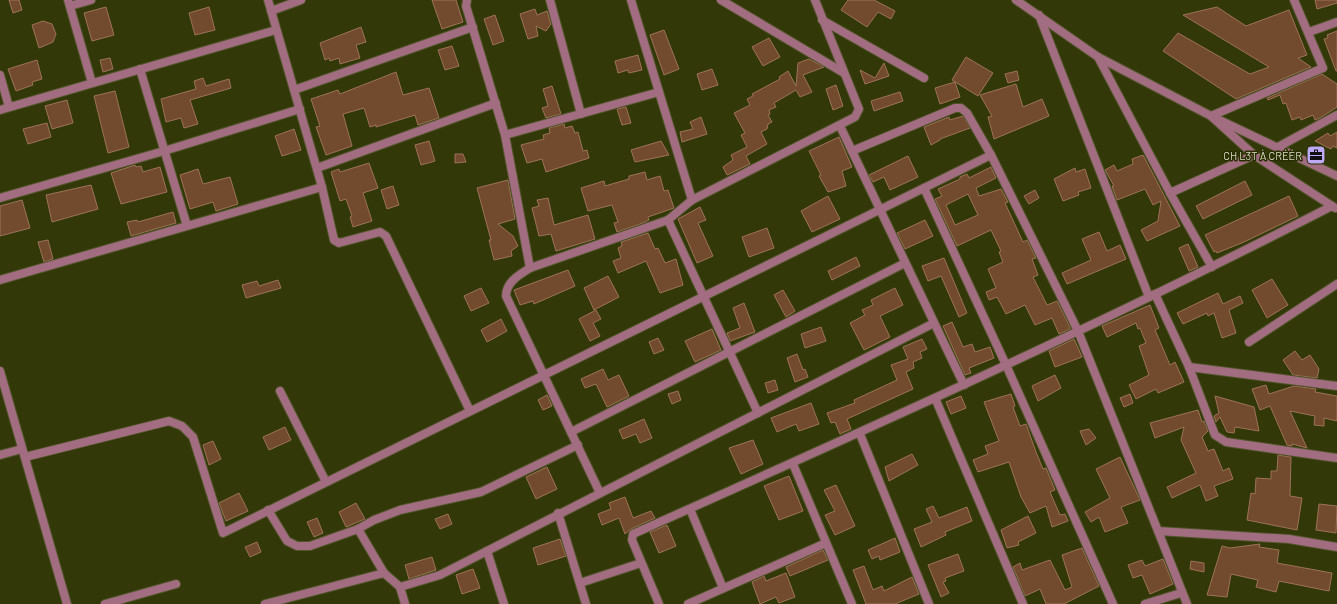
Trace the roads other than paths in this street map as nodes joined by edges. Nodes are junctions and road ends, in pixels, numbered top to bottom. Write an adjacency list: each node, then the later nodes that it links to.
1 (91, 0): 11 (street)
2 (268, 0): 12 (street)
3 (301, 0): 12 (street)
4 (467, 0): 16 (street)
5 (550, 0): 31 (street)
6 (631, 0): 26 (street)
7 (721, 0): 21 (street)
8 (815, 0): 14 (street)
9 (1016, 0): 13 (street)
10 (1294, 0): 18 (street)
11 (69, 3): 24 (street)
12 (271, 11): 17 (street)
13 (1039, 14): 19 (street); 58 (street)
14 (822, 20): 21 (street); 23 (street)
15 (1337, 22): 18 (street)
16 (474, 27): 25 (street); 27 (street)
17 (276, 30): 20 (street); 25 (street)
18 (1309, 32): 33 (street)
19 (1098, 57): 33 (street); 45 (street)
20 (140, 69): 24 (street); 37 (street)
21 (844, 73): 34 (street)
22 (0, 74): 28 (street)
23 (924, 78)
24 (92, 83): 28 (street)
25 (294, 90): 29 (street)
26 (659, 92): 31 (street); 47 (street)
27 (496, 103): 35 (street); 41 (street)
28 (9, 107): 30 (street)
29 (300, 109): 37 (street); 41 (street)
30 (0, 110)
31 (581, 114): 35 (street)
32 (1337, 115): 36 (street)
33 (1211, 116): 36 (street); 40 (street)
34 (840, 126): 38 (street); 47 (street)
35 (505, 135): 53 (street)
36 (1278, 147): 42 (street)
37 (164, 151): 46 (street); 51 (street)
38 (852, 152): 39 (street); 49 (street)
39 (991, 155): 44 (street); 60 (street)
40 (1254, 155): 45 (street); 48 (street)
41 (317, 168): 43 (street)
42 (1337, 176)
43 (322, 187): 51 (street); 71 (street)
44 (924, 188): 49 (street); 63 (street)
45 (1170, 193): 54 (street)
46 (0, 198)
47 (692, 200): 50 (street)
48 (1335, 207): 54 (street)
49 (880, 210): 52 (street); 57 (street)
50 (668, 220): 53 (street); 57 (street)
51 (187, 226): 55 (street)
52 (905, 263): 59 (street); 62 (street)
53 (530, 268): 66 (street)
54 (1212, 268): 58 (street)
55 (0, 280)
56 (1337, 284): 61 (street)
57 (703, 296): 62 (street); 66 (street)
58 (1152, 296): 60 (street); 64 (street)
59 (934, 323): 67 (street); 72 (street)
60 (1078, 331): 63 (street); 86 (street)
61 (1249, 342)
62 (729, 352): 72 (street); 73 (street)
63 (1006, 365): 67 (street); 108 (street)
64 (1189, 367): 68 (street); 78 (street)
65 (0, 371): 76 (street)
66 (544, 374): 71 (street); 73 (street)
67 (964, 385): 70 (street)
68 (1337, 386)
69 (280, 390): 80 (street)
70 (935, 398): 74 (street); 107 (street)
71 (470, 411): 80 (street)
72 (758, 413): 81 (street)
73 (571, 432): 75 (street)
74 (860, 434): 79 (street); 106 (street)
75 (578, 445): 81 (street); 85 (street)
76 (24, 453): 77 (street); 83 (street); 97 (street)
77 (0, 455)
78 (1337, 458)
79 (793, 464): 82 (street); 87 (street)
80 (326, 482): 83 (street)
81 (600, 493): 84 (street)
82 (690, 509): 90 (street); 95 (street)
83 (268, 510): 85 (street)
84 (558, 513): 89 (street); 92 (street)
85 (358, 529): 91 (street)
86 (1158, 531): 88 (street); 96 (street)
87 (826, 542): 95 (street); 105 (street)
88 (1337, 547)
89 (487, 551): 94 (street); 101 (street)
90 (641, 563): 92 (street); 103 (street)
91 (384, 573): 94 (street); 99 (street)
92 (580, 583): 102 (street)
93 (176, 584): 98 (street)
94 (400, 587): 100 (street)
95 (724, 588): 104 (street)
96 (1181, 592): 109 (street); 110 (street)
97 (67, 604)
98 (106, 604)
99 (265, 604)
100 (405, 604)
101 (504, 604)
102 (586, 604)
103 (659, 604)
104 (688, 604)
105 (852, 604)
106 (929, 604)
107 (1023, 604)
108 (1113, 604)
109 (1145, 604)
110 (1187, 604)

